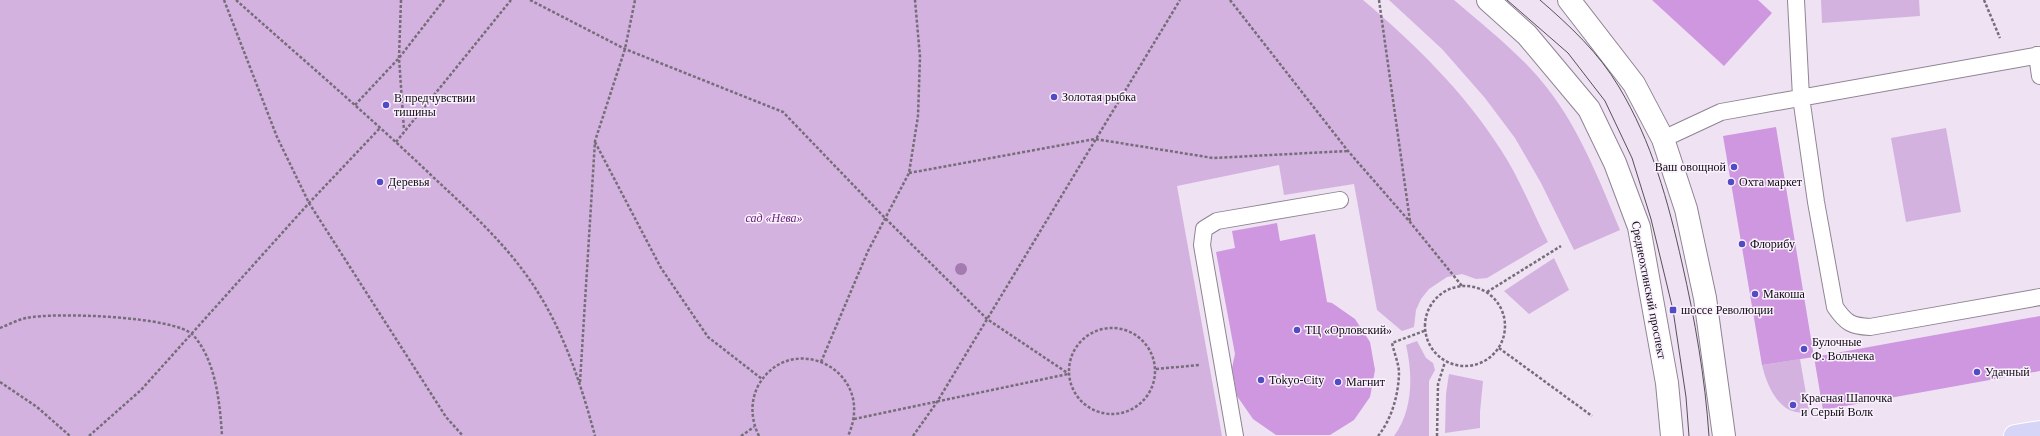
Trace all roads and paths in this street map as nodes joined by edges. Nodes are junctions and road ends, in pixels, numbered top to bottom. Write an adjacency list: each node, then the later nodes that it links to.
1 (224, 0): 32 (path)
2 (236, 0): 22 (path)
3 (401, 0): 18 (path)
4 (444, 0): 18 (path)
5 (511, 0): 24 (path)
6 (530, 0): 16 (path)
7 (635, 0): 16 (path)
8 (915, 0): 30 (path)
9 (1180, 0): 25 (path)
10 (1230, 0): 29 (path)
11 (1379, 0): 34 (path)
12 (1488, 0): 69 (main road, Среднеохтинский проспект)
13 (1569, 0): 26 (main road)
14 (1796, 0): 21 (lane)
15 (1984, 0): 19 (path)
16 (625, 49): 28 (path); 33 (path)
17 (2039, 55): 19 (lane); 20 (lane)
18 (399, 58): 22 (path); 24 (path)
19 (2011, 59): 21 (lane)
20 (2040, 76)
21 (1801, 97): 26 (lane); 38 (lane)
22 (355, 105): 23 (path)
23 (380, 128): 27 (path); 32 (path)
24 (404, 130): 27 (path)
25 (1095, 139): 29 (path); 30 (path); 39 (path)
26 (1663, 139): 70 (main road)
27 (396, 142): 51 (path)
28 (595, 142): 49 (path); 51 (path)
29 (1348, 151): 34 (path)
30 (909, 173): 33 (path)
31 (1340, 200): 66 (lane)
32 (309, 203): 42 (path); 60 (path)
33 (885, 218): 39 (path); 44 (path)
34 (1410, 222): 36 (path)
35 (1561, 246): 37 (path)
36 (1462, 286): 37 (path); 41 (path)
37 (1487, 292): 43 (path)
38 (2040, 297)
39 (987, 319): 48 (path); 52 (path)
40 (0, 328): 42 (path)
41 (1424, 331): 45 (path); 67 (path)
42 (192, 333): 58 (path); 59 (path)
43 (1499, 348): 45 (path); 53 (path)
44 (821, 362): 49 (path); 54 (path)
45 (1445, 362): 68 (path)
46 (1203, 365): 47 (path)
47 (1156, 369): 48 (path); 48 (path)
48 (1069, 374): 52 (path)
49 (762, 379): 55 (path)
50 (0, 382): 57 (path)
51 (580, 382): 61 (path)
52 (937, 402): 54 (path); 65 (path)
53 (1592, 416)
54 (854, 419): 64 (path)
55 (754, 427): 62 (path); 63 (path)
56 (2040, 432): 71 (main road)
57 (70, 436)
58 (88, 436)
59 (222, 436)
60 (463, 436)
61 (595, 436)
62 (741, 436)
63 (759, 436)
64 (848, 436)
65 (913, 436)
66 (1235, 436)
67 (1378, 436)
68 (1437, 436)
69 (1672, 436)
70 (1724, 436)
71 (2015, 436)

